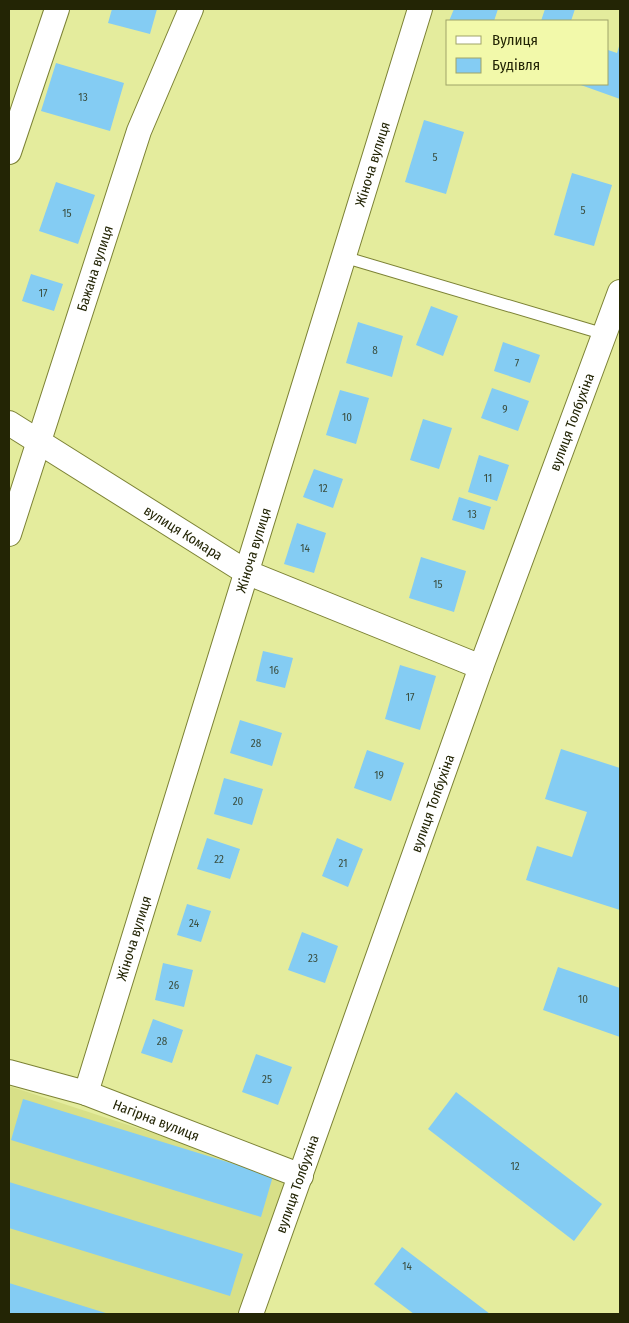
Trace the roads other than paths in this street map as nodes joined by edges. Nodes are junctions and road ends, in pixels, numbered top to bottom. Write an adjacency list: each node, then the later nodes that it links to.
1 (57, 9): 4 (street)
2 (191, 9): 9 (street, Бажана вулиця)
3 (420, 9): 5 (street, Жіноча вулиця)
4 (9, 152)
5 (344, 257): 7 (lane); 11 (street, Жіноча вулиця)
6 (620, 292): 7 (street, вулиця Толбухіна)
7 (604, 334): 12 (street, вулиця Толбухіна)
8 (9, 422): 9 (street, вулиця Комара)
9 (38, 442): 10 (street, Бажана вулиця); 11 (street, вулиця Комара)
10 (9, 534)
11 (246, 572): 12 (street, вулиця Комара); 14 (street, Жіноча вулиця)
12 (481, 668): 15 (street, вулиця Толбухіна)
13 (9, 1072): 14 (street, Нагірна вулиця)
14 (86, 1093): 15 (street, Нагірна вулиця)
15 (301, 1176): 16 (street, вулиця Толбухіна)
16 (251, 1314)

